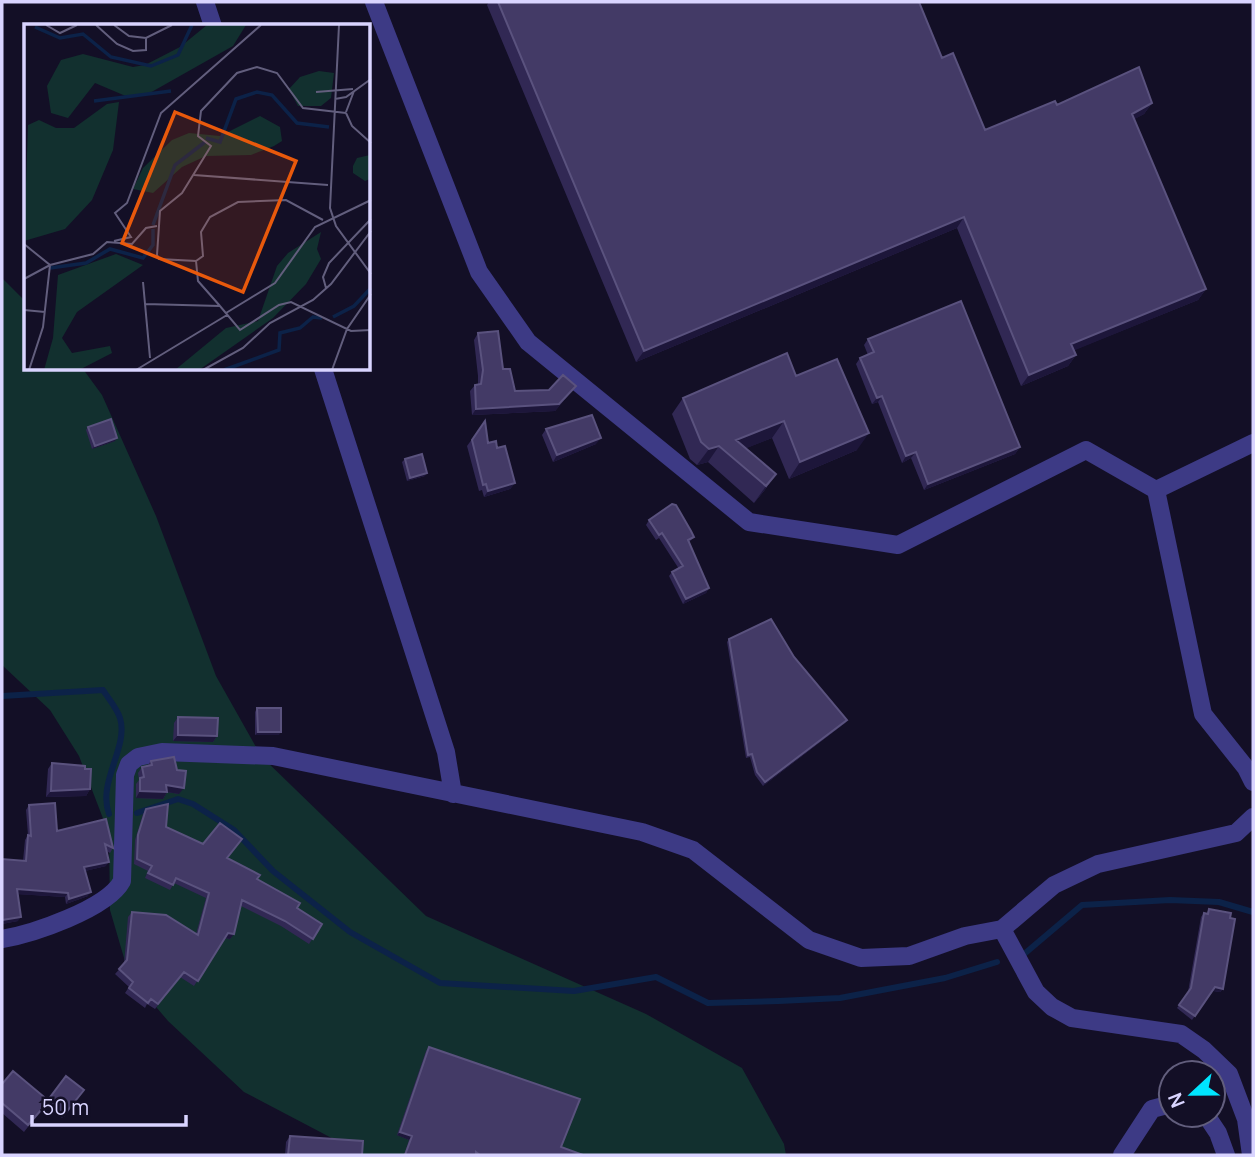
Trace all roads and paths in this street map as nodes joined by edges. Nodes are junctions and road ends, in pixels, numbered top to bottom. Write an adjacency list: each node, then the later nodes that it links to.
1 (205, 2): 3 (street)
2 (374, 2): 6 (street)
3 (212, 24)
4 (324, 371): 8 (street)
5 (1253, 443): 6 (street)
6 (1156, 490): 7 (street)
7 (1253, 782)
8 (453, 794): 10 (street); 11 (street)
9 (1253, 817): 10 (street)
10 (1002, 929): 16 (street)
11 (2, 939)
12 (1157, 1108): 14 (street)
13 (1215, 1129): 15 (street)
14 (1122, 1155)
15 (1226, 1155)
16 (1251, 1155)

